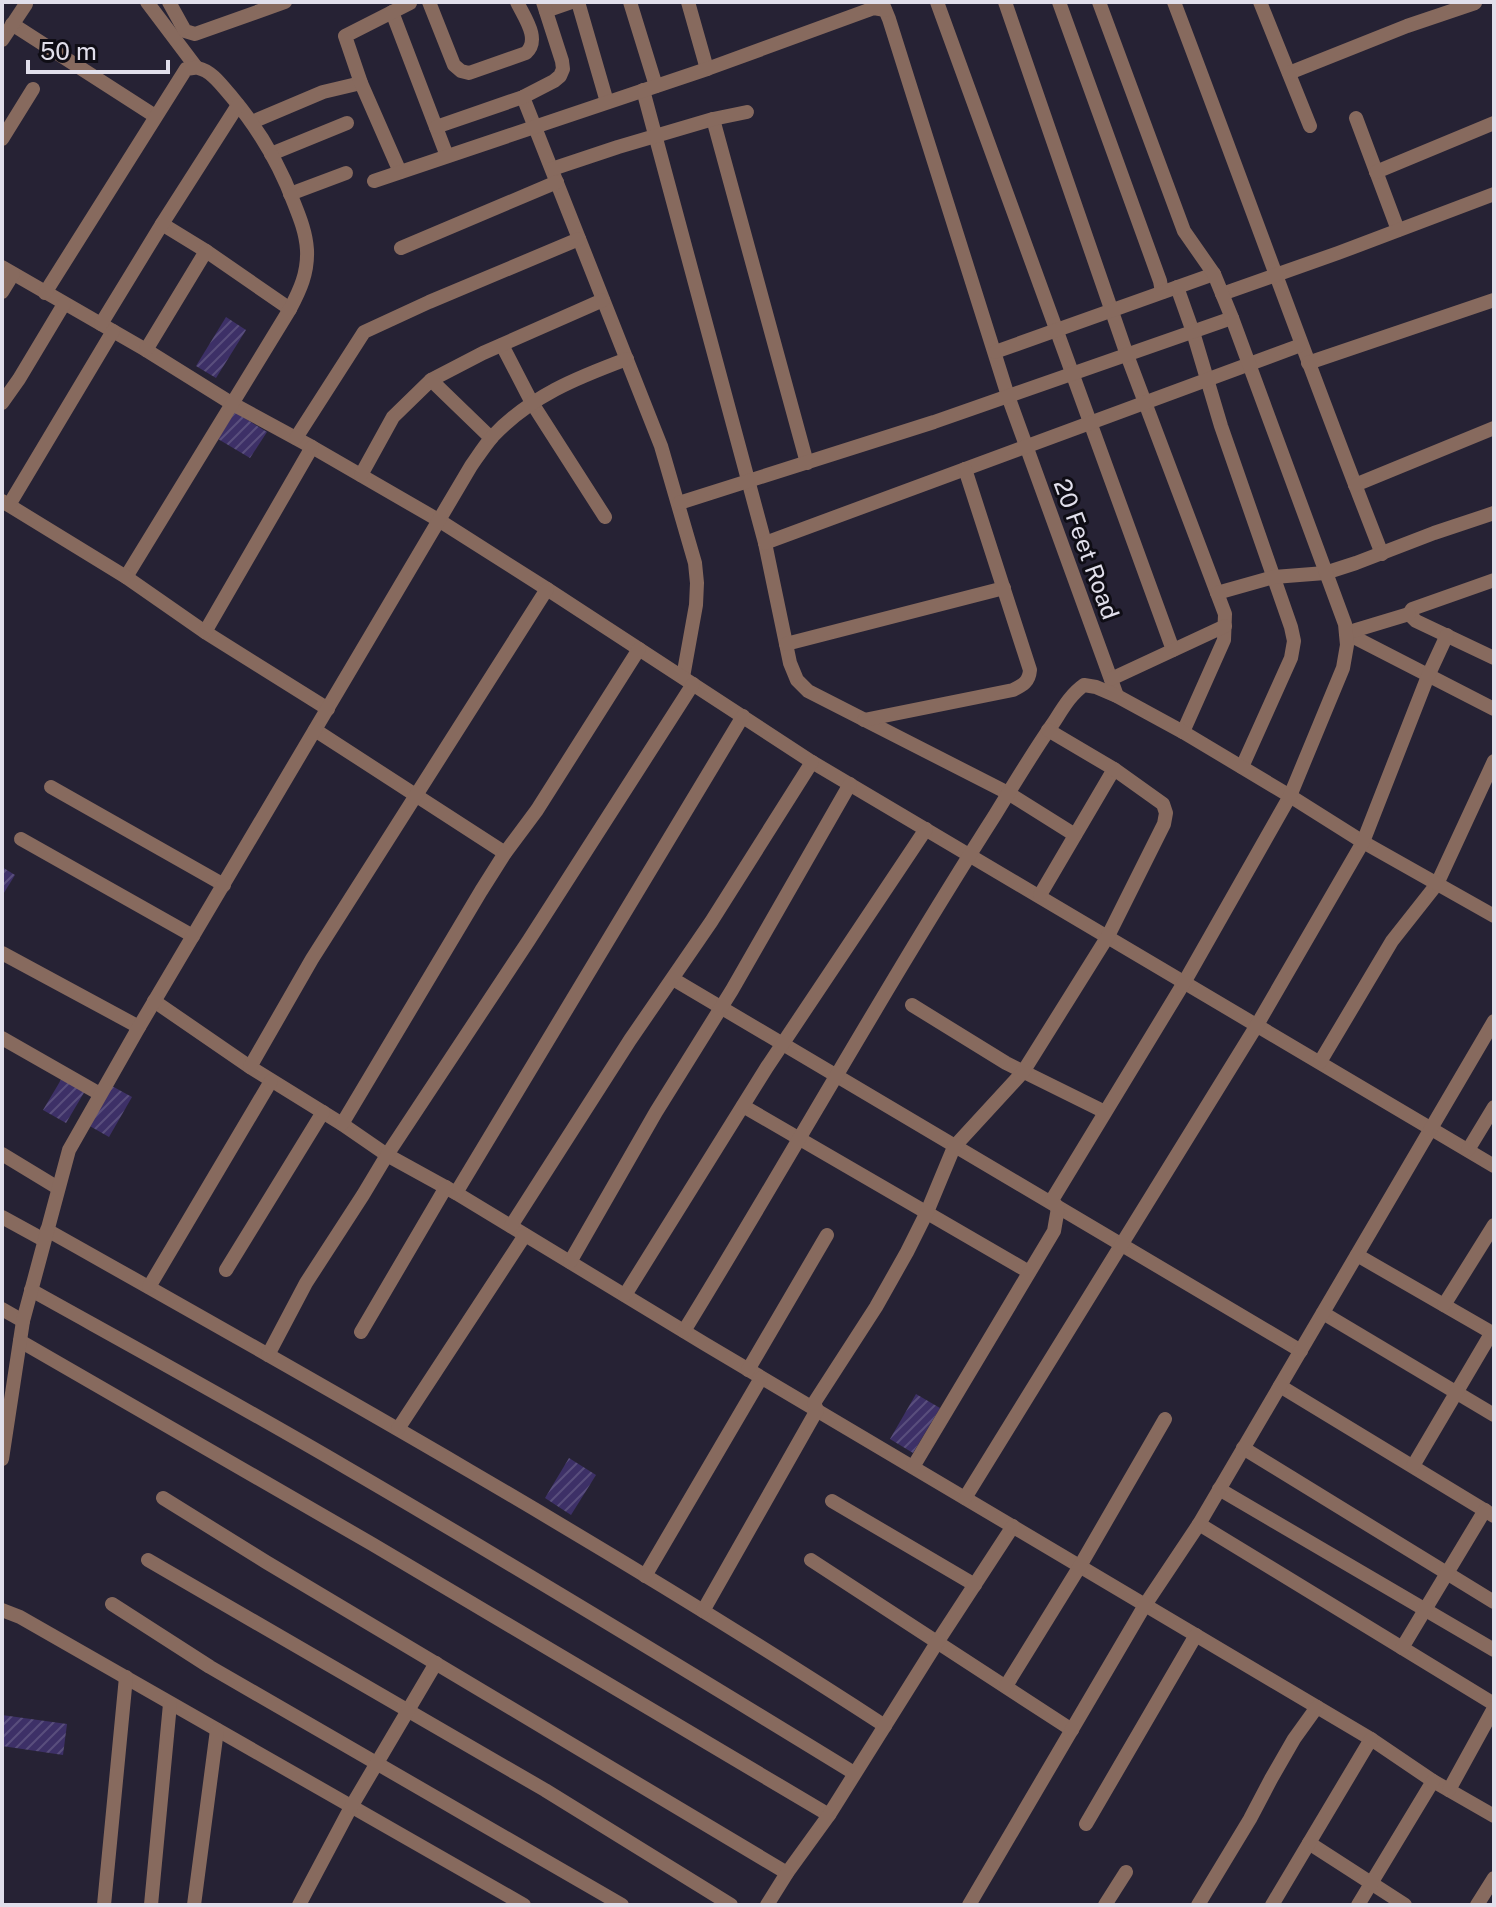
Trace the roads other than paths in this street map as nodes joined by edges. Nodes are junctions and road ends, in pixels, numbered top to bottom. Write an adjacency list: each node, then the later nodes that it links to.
1 (147, 2): 23 (street)
2 (169, 2): 3 (street)
3 (285, 2)
4 (429, 2): 5 (street)
5 (517, 2)
6 (575, 2): 18 (street); 30 (street)
7 (630, 2): 27 (street)
8 (688, 2): 24 (street)
9 (937, 2): 73 (street)
10 (1005, 2): 70 (street)
11 (1059, 2): 63 (street)
12 (1099, 2): 59 (street)
13 (1174, 2): 60 (street)
14 (410, 3): 20 (street)
15 (1262, 3): 25 (street)
16 (1475, 3): 25 (street)
17 (26, 4): 21 (street)
18 (544, 6): 29 (street)
19 (884, 6): 24 (street); 78 (street, 20 Feet Road)
20 (392, 12): 26 (street); 40 (street)
21 (12, 24): 22 (street); 33 (street)
22 (2, 40)
23 (196, 67): 31 (street); 33 (street)
24 (707, 69): 27 (street)
25 (1289, 73): 39 (street)
26 (361, 83): 36 (street); 46 (street)
27 (649, 88): 30 (street); 42 (street)
28 (33, 89): 43 (street)
29 (523, 97): 40 (street); 41 (street)
30 (607, 102): 41 (street)
31 (238, 105): 36 (street); 53 (street)
32 (747, 112): 35 (street)
33 (155, 116): 64 (street)
34 (1356, 118): 47 (street)
35 (713, 119): 42 (street); 97 (street)
36 (252, 122): 44 (street)
37 (347, 123): 44 (street)
38 (1494, 123): 47 (street)
39 (1310, 126)
40 (436, 127): 45 (street)
41 (535, 127): 45 (street); 49 (street)
42 (655, 137): 49 (street); 100 (street)
43 (2, 139)
44 (271, 154): 51 (street)
45 (447, 156): 46 (street)
46 (400, 172): 50 (street)
47 (1376, 172): 54 (street)
48 (346, 173): 51 (street)
49 (554, 176): 55 (street); 56 (street)
50 (374, 181)
51 (290, 194): 69 (street)
52 (1494, 194): 54 (street)
53 (162, 224): 57 (street); 72 (street)
54 (1398, 230): 60 (street)
55 (579, 239): 66 (street); 93 (street)
56 (401, 248)
57 (206, 251): 69 (street); 77 (street)
58 (8, 270): 62 (street); 64 (street)
59 (1214, 274): 61 (street); 65 (street)
60 (1276, 274): 65 (street); 76 (street)
61 (1177, 287): 63 (street); 74 (street)
62 (2, 292)
63 (1162, 292): 70 (street)
64 (45, 293): 68 (street)
65 (1222, 294): 71 (street)
66 (603, 300): 75 (street); 80 (street)
67 (1494, 300): 82 (street)
68 (64, 304): 72 (street); 88 (street)
69 (290, 309): 89 (street)
70 (1112, 310): 73 (street); 79 (street)
71 (1232, 318): 74 (street); 81 (street)
72 (107, 328): 77 (street); 102 (street)
73 (1057, 330): 78 (street); 83 (street)
74 (1193, 332): 79 (street); 85 (street)
75 (502, 345): 84 (street); 90 (street)
76 (1301, 345): 81 (street); 82 (street)
77 (146, 350): 89 (street)
78 (995, 352): 86 (street, 20 Feet Road)
79 (1127, 355): 83 (street); 87 (street)
80 (627, 359): 90 (street); 103 (street)
81 (1249, 363): 85 (street); 109 (street)
82 (1308, 363): 101 (street)
83 (1073, 373): 86 (street); 91 (street)
84 (431, 380): 94 (street); 99 (street)
85 (1207, 381): 87 (street); 111 (street)
86 (1008, 396): 96 (street, 20 Feet Road); 97 (street)
87 (1145, 402): 91 (street); 115 (street)
88 (2, 403)
89 (231, 403): 93 (street); 110 (street)
90 (532, 403): 94 (street); 105 (street)
91 (1090, 423): 96 (street); 123 (street)
92 (1494, 428): 101 (street)
93 (296, 438): 95 (street)
94 (491, 438): 106 (street)
95 (312, 447): 99 (street); 118 (street)
96 (1027, 447): 98 (street); 126 (street, 20 Feet Road)
97 (807, 463): 100 (street)
98 (965, 469): 107 (street); 113 (street)
99 (361, 475): 106 (street)
100 (748, 481): 103 (street); 107 (street)
101 (1355, 485): 108 (street)
102 (5, 503): 110 (street)
103 (679, 503): 127 (street)
104 (1494, 513): 108 (street)
105 (605, 517)
106 (440, 521): 114 (street); 129 (street)
107 (765, 543): 121 (street)
108 (1382, 554): 109 (street)
109 (1325, 573): 111 (street); 119 (street)
110 (126, 577): 118 (street)
111 (1274, 577): 115 (street); 138 (street)
112 (1494, 580): 116 (street)
113 (1004, 588): 121 (street); 132 (street)
114 (547, 589): 122 (street); 143 (street)
115 (1217, 593): 117 (street)
116 (1409, 614): 119 (street); 120 (street)
117 (1225, 626): 123 (street); 135 (street)
118 (205, 632): 129 (street)
119 (1346, 633): 125 (street); 144 (street)
120 (1447, 635): 124 (street); 125 (street)
121 (786, 644): 132 (street)
122 (639, 649): 127 (street); 149 (street)
123 (1173, 650): 126 (street)
124 (1494, 658)
125 (1428, 676): 130 (street); 148 (street)
126 (1111, 679): 128 (street, 20 Feet Road)
127 (688, 681): 131 (street); 184 (street)
128 (1117, 696): 134 (street); 135 (street)
129 (328, 709): 133 (street)
130 (1494, 709)
131 (743, 716): 137 (street); 187 (street)
132 (864, 720): 142 (street)
133 (315, 730): 143 (street); 152 (street)
134 (1048, 730): 139 (street); 142 (street)
135 (1183, 732): 138 (street)
136 (1494, 761): 151 (street)
137 (812, 762): 140 (street); 158 (street)
138 (1242, 767): 144 (street)
139 (1114, 769): 146 (street); 156 (street)
140 (850, 784): 145 (street); 162 (street)
141 (51, 787): 152 (street)
142 (1008, 793): 146 (street); 150 (street)
143 (416, 794): 149 (street); 169 (street)
144 (1290, 796): 148 (street); 159 (street)
145 (926, 829): 150 (street); 167 (street)
146 (1075, 835): 153 (street)
147 (21, 839): 155 (street)
148 (1363, 842): 151 (street); 164 (street)
149 (505, 853): 178 (street)
150 (970, 854): 153 (street); 171 (street)
151 (1437, 884): 154 (street); 168 (street)
152 (224, 885): 155 (street)
153 (1040, 895): 156 (street)
154 (1493, 914)
155 (193, 936): 160 (street)
156 (1108, 936): 159 (street); 170 (street)
157 (2, 953): 165 (street)
158 (673, 979): 162 (street); 192 (street)
159 (1185, 981): 164 (street); 177 (street)
160 (154, 1001): 165 (street); 169 (street)
161 (912, 1005): 170 (street)
162 (720, 1008): 167 (street); 198 (street)
163 (1494, 1021): 179 (street)
164 (1257, 1025): 168 (street); 196 (street)
165 (139, 1027): 173 (street)
166 (2, 1038): 173 (street)
167 (782, 1045): 171 (street); 174 (street)
168 (1320, 1062): 179 (street)
169 (250, 1067): 172 (street)
170 (1023, 1072): 177 (street); 181 (street)
171 (836, 1076): 180 (street); 181 (street)
172 (271, 1081): 176 (street); 201 (street)
173 (100, 1094): 186 (street)
174 (743, 1106): 180 (street); 203 (street)
175 (1494, 1107): 182 (street)
176 (323, 1112): 178 (street); 199 (street)
177 (1105, 1112): 188 (street)
178 (342, 1124): 184 (street)
179 (1432, 1129): 182 (street); 197 (street)
180 (800, 1138): 189 (street); 208 (street)
181 (954, 1147): 188 (street); 189 (street)
182 (1468, 1150): 185 (street)
183 (2, 1154): 186 (street)
184 (387, 1155): 187 (street); 213 (street)
185 (1494, 1166)
186 (58, 1188): 193 (street)
187 (451, 1190): 192 (street); 209 (street)
188 (1058, 1208): 196 (street); 200 (street)
189 (927, 1212): 200 (street); 218 (street)
190 (2, 1217): 193 (street)
191 (1494, 1225): 204 (street)
192 (511, 1226): 194 (street)
193 (45, 1235): 201 (street); 202 (street)
194 (525, 1235): 198 (street); 221 (street)
195 (827, 1235): 214 (street)
196 (1120, 1245): 212 (street); 228 (street)
197 (1357, 1255): 204 (street); 206 (street)
198 (570, 1262): 203 (street)
199 (226, 1270)
200 (1029, 1272): 225 (street)
201 (149, 1287): 213 (street)
202 (31, 1290): 207 (street); 261 (street)
203 (625, 1295): 208 (street)
204 (1444, 1305): 210 (street)
205 (2, 1309): 207 (street)
206 (1323, 1313): 212 (street); 217 (street)
207 (23, 1321): 211 (street)
208 (684, 1331): 214 (street)
209 (361, 1332)
210 (1493, 1333): 217 (street)
211 (20, 1341): 216 (street); 265 (street)
212 (1301, 1351): 215 (street)
213 (268, 1355): 221 (street)
214 (755, 1374): 218 (street); 237 (street)
215 (1280, 1386): 222 (street); 224 (street)
216 (7, 1388): 223 (street)
217 (1455, 1392): 219 (street); 224 (street)
218 (817, 1410): 225 (street); 244 (street)
219 (1494, 1415)
220 (1165, 1419): 235 (street)
221 (398, 1429): 237 (street)
222 (1243, 1448): 226 (street); 236 (street)
223 (2, 1459)
224 (1413, 1466): 230 (street)
225 (913, 1467): 228 (street)
226 (1219, 1489): 231 (street); 242 (street)
227 (163, 1498): 249 (street)
228 (965, 1498): 232 (street)
229 (832, 1501): 238 (street)
230 (1490, 1513): 236 (street)
231 (1199, 1524): 241 (street); 247 (street)
232 (1013, 1526): 235 (street); 238 (street)
233 (148, 1560): 255 (street)
234 (811, 1560): 246 (street)
235 (1080, 1566): 241 (street); 251 (street)
236 (1447, 1573): 239 (street); 242 (street)
237 (645, 1576): 244 (street)
238 (975, 1585): 246 (street)
239 (1494, 1602)
240 (112, 1604): 260 (street)
241 (1145, 1605): 245 (street); 258 (street)
242 (1424, 1609): 247 (street); 248 (street)
243 (2, 1610): 250 (street)
244 (703, 1611): 256 (street)
245 (1196, 1635): 254 (street); 267 (street)
246 (938, 1641): 251 (street); 256 (street)
247 (1402, 1648): 253 (street)
248 (1494, 1650)
249 (436, 1663): 255 (street); 270 (street)
250 (126, 1677): 252 (street); 273 (street)
251 (1006, 1686): 258 (street)
252 (170, 1704): 257 (street); 274 (street)
253 (1494, 1706): 263 (street)
254 (1317, 1707): 259 (street); 283 (street)
255 (408, 1711): 260 (street); 279 (street)
256 (885, 1726): 261 (street)
257 (217, 1730): 264 (street); 275 (street)
258 (1072, 1730): 281 (street)
259 (1371, 1739): 262 (street); 268 (street)
260 (377, 1763): 264 (street); 278 (street)
261 (854, 1773): 265 (street)
262 (1433, 1781): 263 (street); 272 (street)
263 (1449, 1790): 266 (street)
264 (351, 1807): 276 (street); 277 (street)
265 (829, 1815): 270 (street)
266 (1494, 1816)
267 (1086, 1824)
268 (1309, 1843): 272 (street); 284 (street)
269 (1126, 1872): 282 (street)
270 (787, 1873): 280 (street)
271 (1494, 1878): 287 (street)
272 (1371, 1882): 285 (street); 286 (street)
273 (104, 1905)
274 (151, 1905)
275 (194, 1905)
276 (299, 1905)
277 (524, 1905)
278 (622, 1905)
279 (731, 1905)
280 (767, 1905)
281 (969, 1905)
282 (1105, 1905)
283 (1198, 1905)
284 (1272, 1905)
285 (1358, 1905)
286 (1405, 1905)
287 (1477, 1905)

